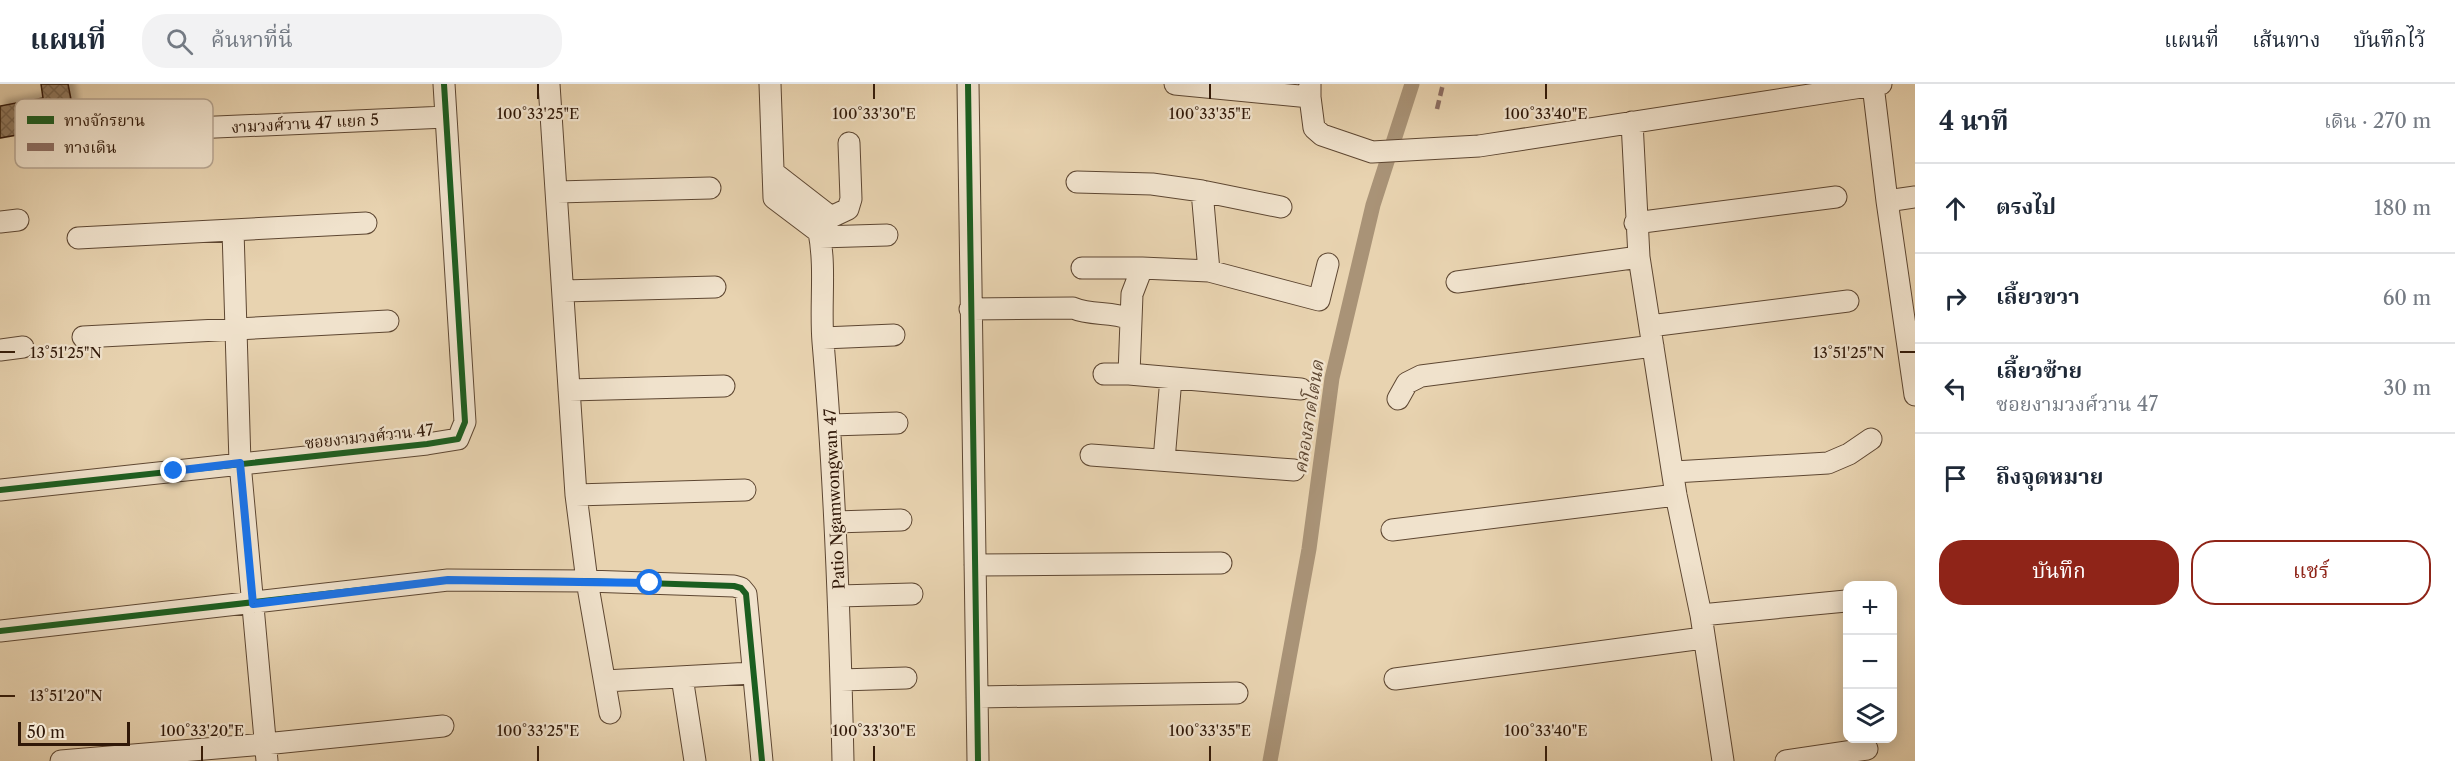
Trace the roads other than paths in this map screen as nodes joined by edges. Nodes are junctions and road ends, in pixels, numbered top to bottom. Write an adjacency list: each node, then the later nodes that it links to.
1 (444, 84): 9 (street, ซอยงามวงศ์วาน 47)
2 (549, 84): 16 (street)
3 (770, 84): 23 (street)
4 (967, 84): 38 (street)
5 (1175, 84): 6 (street)
6 (1184, 84): 8 (street)
7 (1877, 85): 10 (street); 19 (street)
8 (1310, 91): 10 (street)
9 (446, 117): 11 (street, งามวงศ์วาน 47 แยก 5); 62 (street, ซอยงามวงศ์วาน 47)
10 (1632, 122): 22 (street)
11 (213, 127)
12 (849, 143): 23 (street)
13 (1077, 182): 15 (street)
14 (710, 188): 16 (street)
15 (1202, 191): 20 (street); 31 (street)
16 (557, 192): 34 (street)
17 (1836, 197): 22 (street)
18 (1915, 197): 19 (street)
19 (1887, 201): 39 (street)
20 (1281, 207)
21 (366, 223): 24 (street)
22 (1635, 223): 27 (street)
23 (823, 229): 25 (street); 46 (street, Patio Ngamwongwan 47)
24 (234, 230): 26 (street); 42 (street)
25 (887, 235)
26 (78, 238)
27 (1639, 257): 32 (street); 45 (street)
28 (1328, 264): 31 (street)
29 (1082, 268): 30 (street)
30 (1142, 268): 31 (street); 35 (street)
31 (1209, 272)
32 (1456, 282)
33 (715, 286): 34 (street)
34 (563, 291): 54 (street)
35 (1132, 294): 37 (street); 40 (street)
36 (1848, 301): 45 (street)
37 (1073, 308): 38 (street); 40 (street)
38 (970, 309): 73 (street)
39 (1909, 310): 55 (street)
40 (1130, 319): 50 (street)
41 (388, 321): 42 (street)
42 (238, 328): 44 (street); 62 (street)
43 (894, 335): 46 (street)
44 (83, 336)
45 (1651, 336): 56 (street); 64 (street)
46 (823, 339): 58 (street, Patio Ngamwongwan 47)
47 (23, 347): 48 (street)
48 (0, 350)
49 (1104, 374): 50 (street)
50 (1129, 374): 51 (street)
51 (1172, 378): 53 (street); 61 (street)
52 (724, 386): 54 (street)
53 (1301, 389)
54 (569, 390): 67 (street)
55 (1915, 395)
56 (1398, 399)
57 (897, 423): 58 (street)
58 (831, 425): 70 (street, Patio Ngamwongwan 47)
59 (1871, 440): 64 (street)
60 (1091, 455): 61 (street)
61 (1164, 460): 63 (street)
62 (240, 463): 65 (street, ซอยงามวงศ์วาน 47); 78 (street)
63 (1294, 470)
64 (1674, 472): 68 (street)
65 (0, 490)
66 (745, 490): 67 (street)
67 (576, 495): 74 (street)
68 (1676, 495): 71 (street); 79 (street)
69 (901, 520): 70 (street)
70 (835, 522): 76 (street, Patio Ngamwongwan 47)
71 (1392, 530)
72 (1221, 563): 73 (street)
73 (975, 565): 89 (street)
74 (587, 581): 78 (street); 82 (street); 87 (street)
75 (912, 594): 76 (street)
76 (839, 596): 86 (street, Patio Ngamwongwan 47)
77 (1843, 601): 79 (street)
78 (253, 604): 80 (street); 93 (street)
79 (1701, 615): 81 (street)
80 (0, 631)
81 (1703, 638): 85 (street); 99 (street)
82 (752, 673): 83 (street); 96 (street)
83 (682, 677): 87 (street); 95 (street)
84 (906, 678): 86 (street)
85 (1395, 679)
86 (841, 680): 97 (street, Patio Ngamwongwan 47)
87 (605, 681): 90 (street)
88 (1237, 693): 89 (street)
89 (977, 697): 98 (street)
90 (610, 713)
91 (443, 726): 93 (street)
92 (1867, 749): 100 (street)
93 (266, 753): 94 (street)
94 (61, 761)
95 (695, 761)
96 (762, 761)
97 (843, 761)
98 (978, 761)
99 (1723, 761)
100 (1785, 761)

